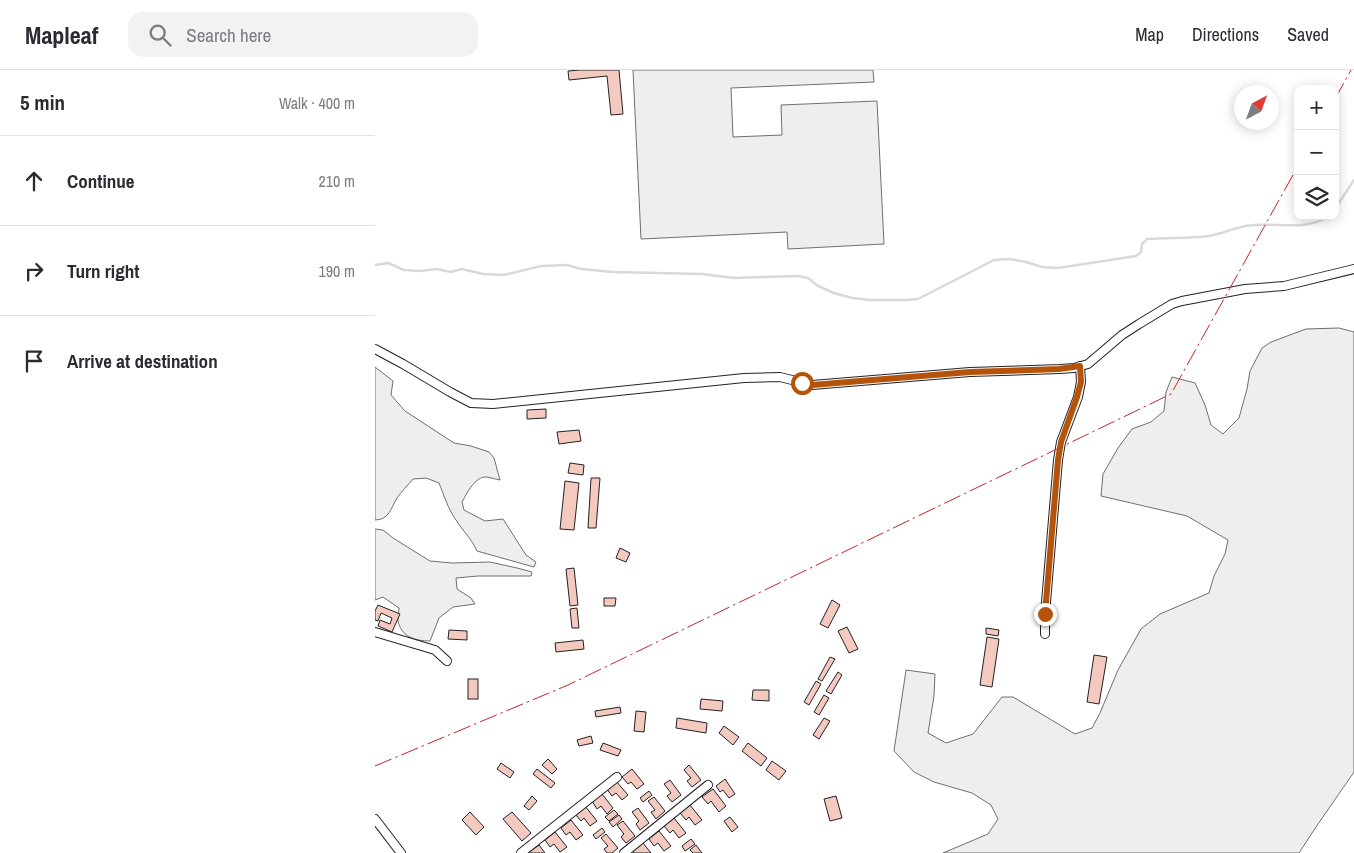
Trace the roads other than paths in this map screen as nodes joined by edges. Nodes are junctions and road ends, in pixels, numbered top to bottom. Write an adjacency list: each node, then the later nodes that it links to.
1 (1354, 269): 3 (street)
2 (375, 349): 3 (street)
3 (1080, 366): 5 (street)
4 (375, 632): 6 (street)
5 (1045, 634)
6 (447, 661)
7 (617, 777): 11 (street)
8 (708, 785): 12 (street)
9 (375, 819): 10 (street)
10 (401, 853)
11 (521, 853)
12 (624, 853)

